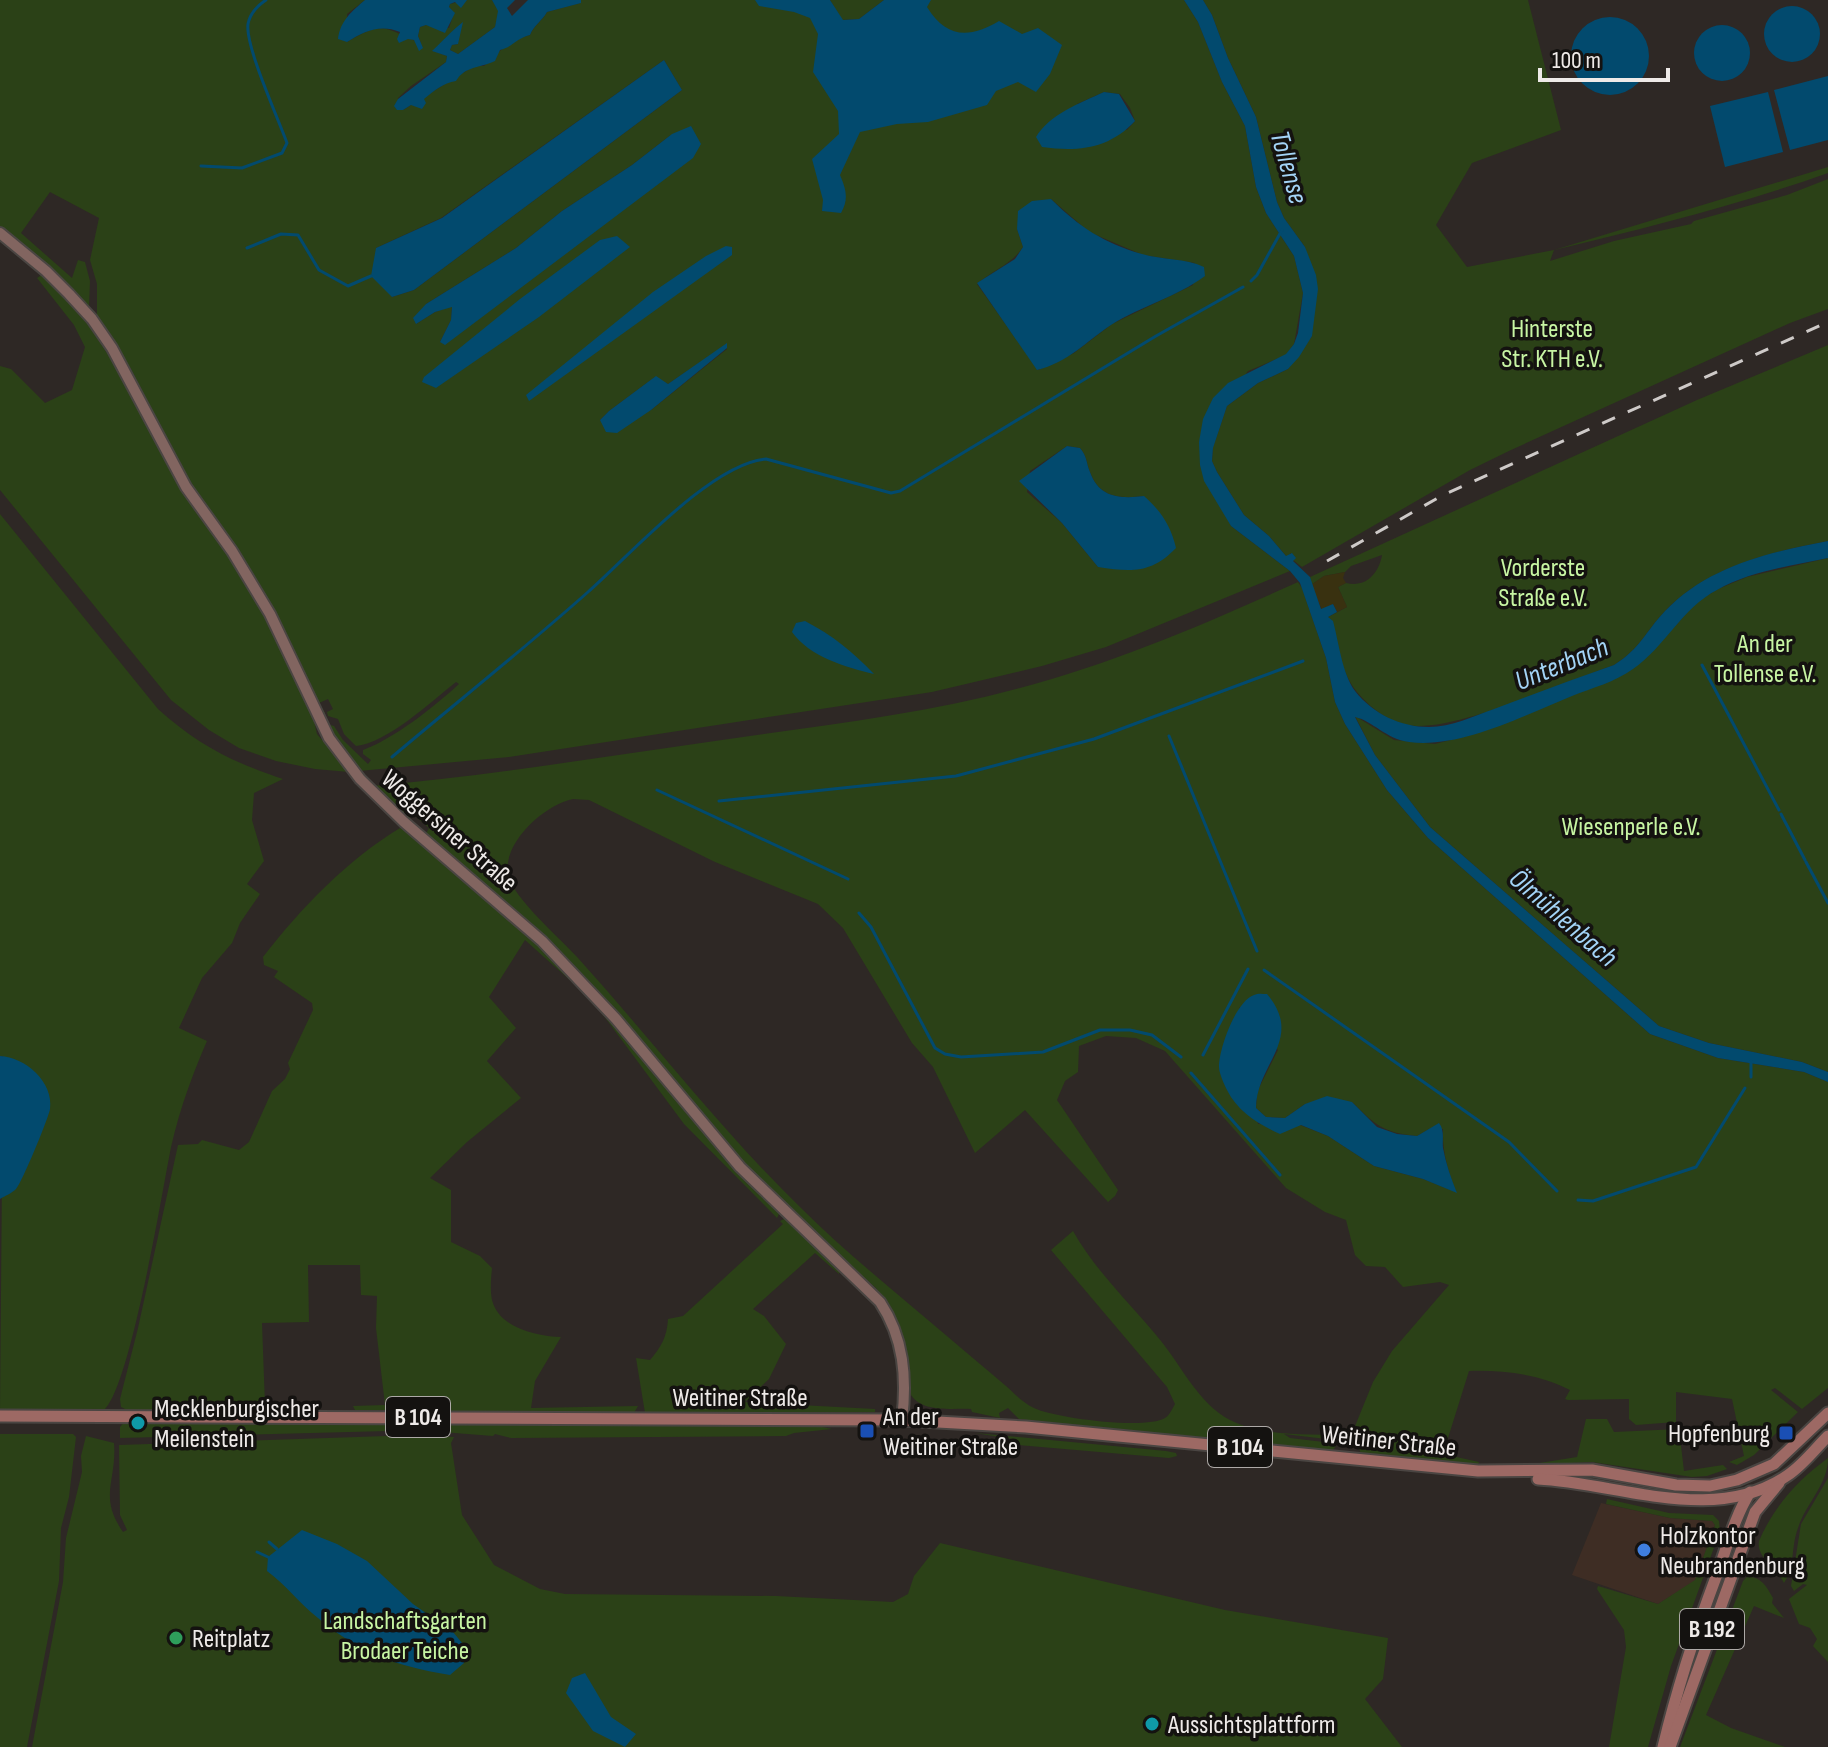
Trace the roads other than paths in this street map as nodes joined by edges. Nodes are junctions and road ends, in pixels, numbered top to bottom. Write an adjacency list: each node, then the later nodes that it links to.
1 (0, 233): 4 (main road, Woggersiner Straße)
2 (1828, 1413): 6 (main road, Weitiner Straße / B 104)
3 (0, 1416): 4 (main road, Weitiner Straße / B 104)
4 (902, 1420): 7 (main road, Weitiner Straße / B 104)
5 (1828, 1436): 8 (main road, Weitiner Straße / B 104)
6 (1774, 1464): 9 (main road, Weitiner Straße / B 104); 10 (main road)
7 (1478, 1471): 9 (main road, Weitiner Straße / B 104); 11 (main road, Weitiner Straße / B 104)
8 (1786, 1476): 10 (main road, Weitiner Straße / B 104); 12 (main road, B 192)
9 (1729, 1483): 10 (main road)
10 (1750, 1493): 11 (main road, Weitiner Straße / B 104); 12 (main road); 13 (main road, B 192)
11 (1718, 1500): 13 (main road)
12 (1755, 1512): 15 (main road, B 192)
13 (1734, 1526): 14 (main road, B 192)
14 (1722, 1559): 15 (main road); 16 (main road, B 192)
15 (1736, 1563): 17 (main road, B 192)
16 (1663, 1747)
17 (1670, 1747)

